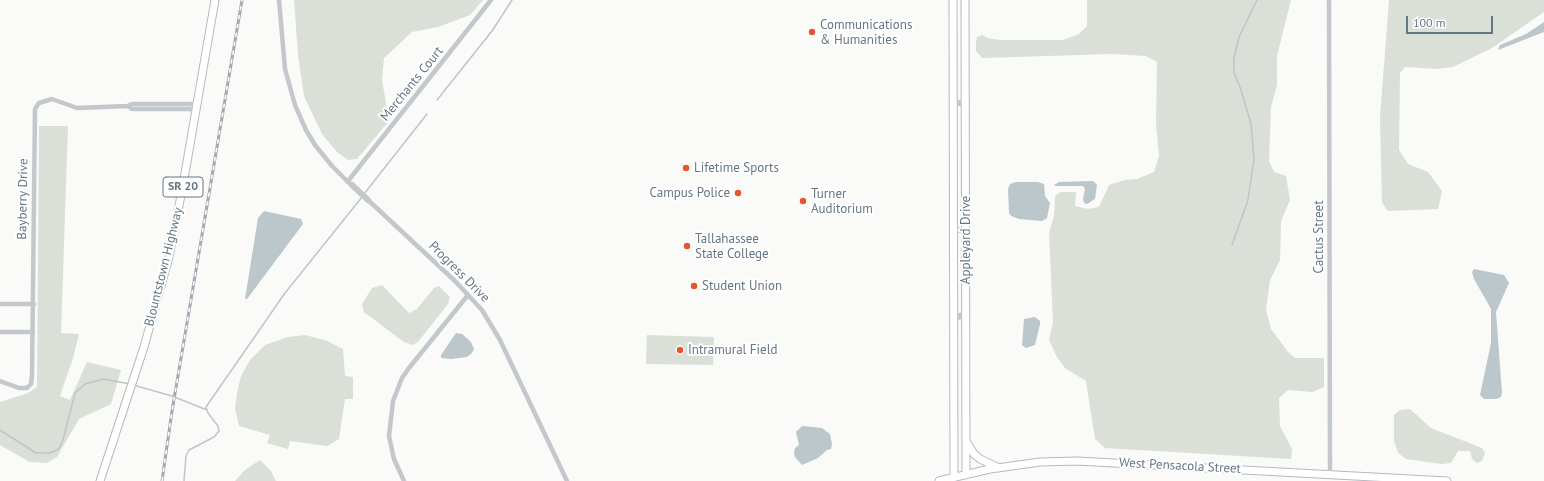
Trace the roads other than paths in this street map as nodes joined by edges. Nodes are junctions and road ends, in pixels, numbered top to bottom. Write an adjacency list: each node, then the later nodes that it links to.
1 (215, 0): 9 (main road, Blountstown Highway / SR 20)
2 (279, 0): 10 (street, Progress Drive)
3 (491, 0): 10 (street, Merchants Court)
4 (953, 0): 7 (main road, Appleyard Drive)
5 (965, 0): 8 (main road, Appleyard Drive)
6 (1329, 0): 24 (street, Cactus Street)
7 (954, 103): 8 (street); 12 (main road, Appleyard Drive)
8 (965, 103): 13 (main road, Appleyard Drive)
9 (197, 107): 16 (street, Bayberry Drive); 27 (main road, Blountstown Highway / SR 20)
10 (350, 183): 11 (street, Progress Drive)
11 (368, 200): 14 (street, Progress Drive)
12 (954, 230): 13 (street); 18 (main road, Appleyard Drive)
13 (966, 230): 17 (main road, Appleyard Drive)
14 (468, 295): 28 (street); 29 (street, Progress Drive)
15 (0, 304): 16 (street)
16 (34, 304): 20 (street, Bayberry Drive)
17 (966, 313): 18 (street); 22 (main road, Appleyard Drive)
18 (954, 319): 26 (main road, Appleyard Drive)
19 (0, 332): 20 (street)
20 (33, 332): 21 (street, Bayberry Drive)
21 (0, 381)
22 (966, 442): 23 (main road); 25 (main road, Appleyard Drive)
23 (999, 468): 24 (main road, West Pensacola Street); 25 (main road, West Pensacola Street)
24 (1330, 474): 31 (main road, West Pensacola Street)
25 (966, 477): 26 (main road, West Pensacola Street)
26 (954, 479): 30 (main road, West Pensacola Street)
27 (100, 481)
28 (404, 481)
29 (567, 481)
30 (939, 481)
31 (1447, 481)

